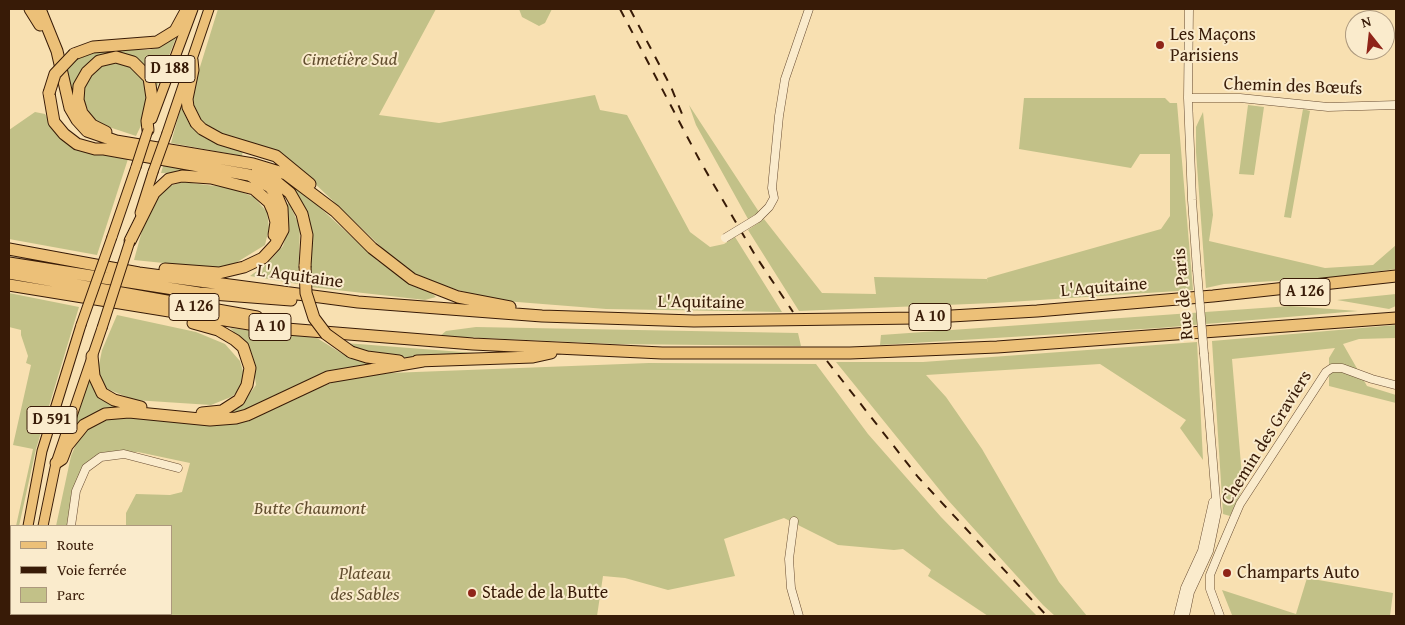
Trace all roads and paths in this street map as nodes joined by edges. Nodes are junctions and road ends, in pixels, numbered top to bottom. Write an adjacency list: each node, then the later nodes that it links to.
1 (30, 9): 13 (highway)
2 (40, 9): 12 (highway)
3 (187, 9): 13 (highway, bridge)
4 (193, 9): 11 (main road, D 188)
5 (209, 9): 8 (main road, D 188)
6 (808, 9): 16 (street, bridge)
7 (1189, 9): 9 (street, Rue de Paris)
8 (192, 60): 15 (highway); 17 (main road, D 188, bridge)
9 (1188, 98): 10 (street, Chemin des Bœufs); 42 (street, Rue de Paris, bridge)
10 (1396, 105)
11 (148, 130): 12 (highway); 33 (main road, D 188, bridge)
12 (148, 146): 15 (highway)
13 (104, 148): 14 (highway)
14 (218, 168): 19 (highway); 38 (highway, bridge)
15 (335, 211): 30 (highway)
16 (725, 238)
17 (130, 241): 19 (highway); 34 (main road, D 188, bridge)
18 (9, 249): 21 (highway, L'Aquitaine / A 10)
19 (269, 251): 21 (highway)
20 (9, 263): 27 (highway, A 126)
21 (85, 263): 27 (highway, L'Aquitaine / A 10)
22 (9, 273): 35 (highway, A 126)
23 (1396, 276): 26 (highway, L'Aquitaine / A 10)
24 (1396, 283): 26 (highway, A 126)
25 (9, 286): 28 (highway, A 10)
26 (1213, 296): 30 (highway, L'Aquitaine / A 10)
27 (358, 302): 30 (highway, L'Aquitaine / A 10)
28 (161, 311): 35 (highway, A 10); 37 (highway)
29 (1396, 312): 32 (highway)
30 (542, 316)
31 (1396, 318): 32 (highway, A 10)
32 (1364, 319): 36 (highway, A 10)
33 (81, 325): 43 (main road, D 591)
34 (102, 328): 37 (main road, D 591)
35 (380, 338): 36 (highway, A 10)
36 (565, 350): 38 (highway)
37 (92, 356): 40 (main road, D 591)
38 (423, 361): 40 (highway)
39 (1395, 385): 52 (street, Chemin des Graviers)
40 (56, 463): 47 (main road, D 591)
41 (178, 468): 48 (street)
42 (1216, 487): 50 (street, Rue de Paris); 51 (street, Rue de Paris)
43 (29, 516): 45 (main road); 46 (main road, D 591)
44 (794, 521): 49 (street)
45 (24, 525)
46 (28, 525)
47 (43, 525)
48 (71, 525)
49 (799, 616)
50 (1178, 616)
51 (1185, 616)
52 (1220, 616)

